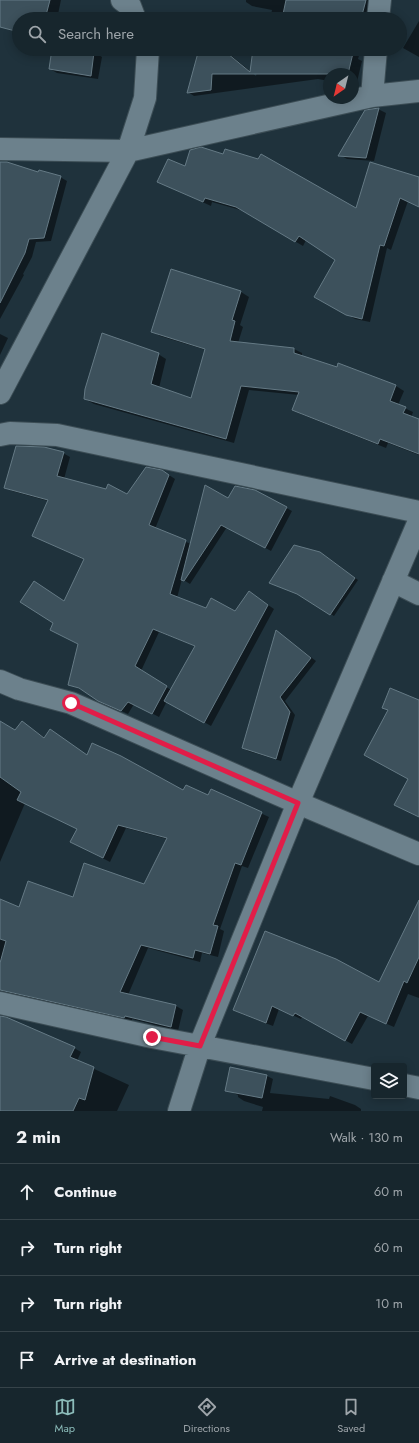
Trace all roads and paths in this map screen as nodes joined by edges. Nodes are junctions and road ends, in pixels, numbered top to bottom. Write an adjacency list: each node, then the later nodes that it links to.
1 (122, 0): 3 (street)
2 (380, 0): 4 (street)
3 (132, 12)
4 (379, 12)
5 (148, 56): 10 (street)
6 (375, 56): 8 (street)
7 (419, 91): 8 (street)
8 (372, 96): 10 (street)
9 (0, 149): 10 (street)
10 (128, 152): 11 (street)
11 (0, 393)
12 (0, 435): 13 (street)
13 (419, 512)
14 (419, 521): 15 (street)
15 (393, 581): 16 (street); 18 (street)
16 (419, 594)
17 (0, 681): 18 (street)
18 (298, 803): 19 (street); 21 (street)
19 (419, 854)
20 (0, 1003): 21 (street)
21 (200, 1046): 22 (street); 25 (street)
22 (371, 1078)
23 (407, 1086): 24 (street)
24 (419, 1088)
25 (179, 1111)

